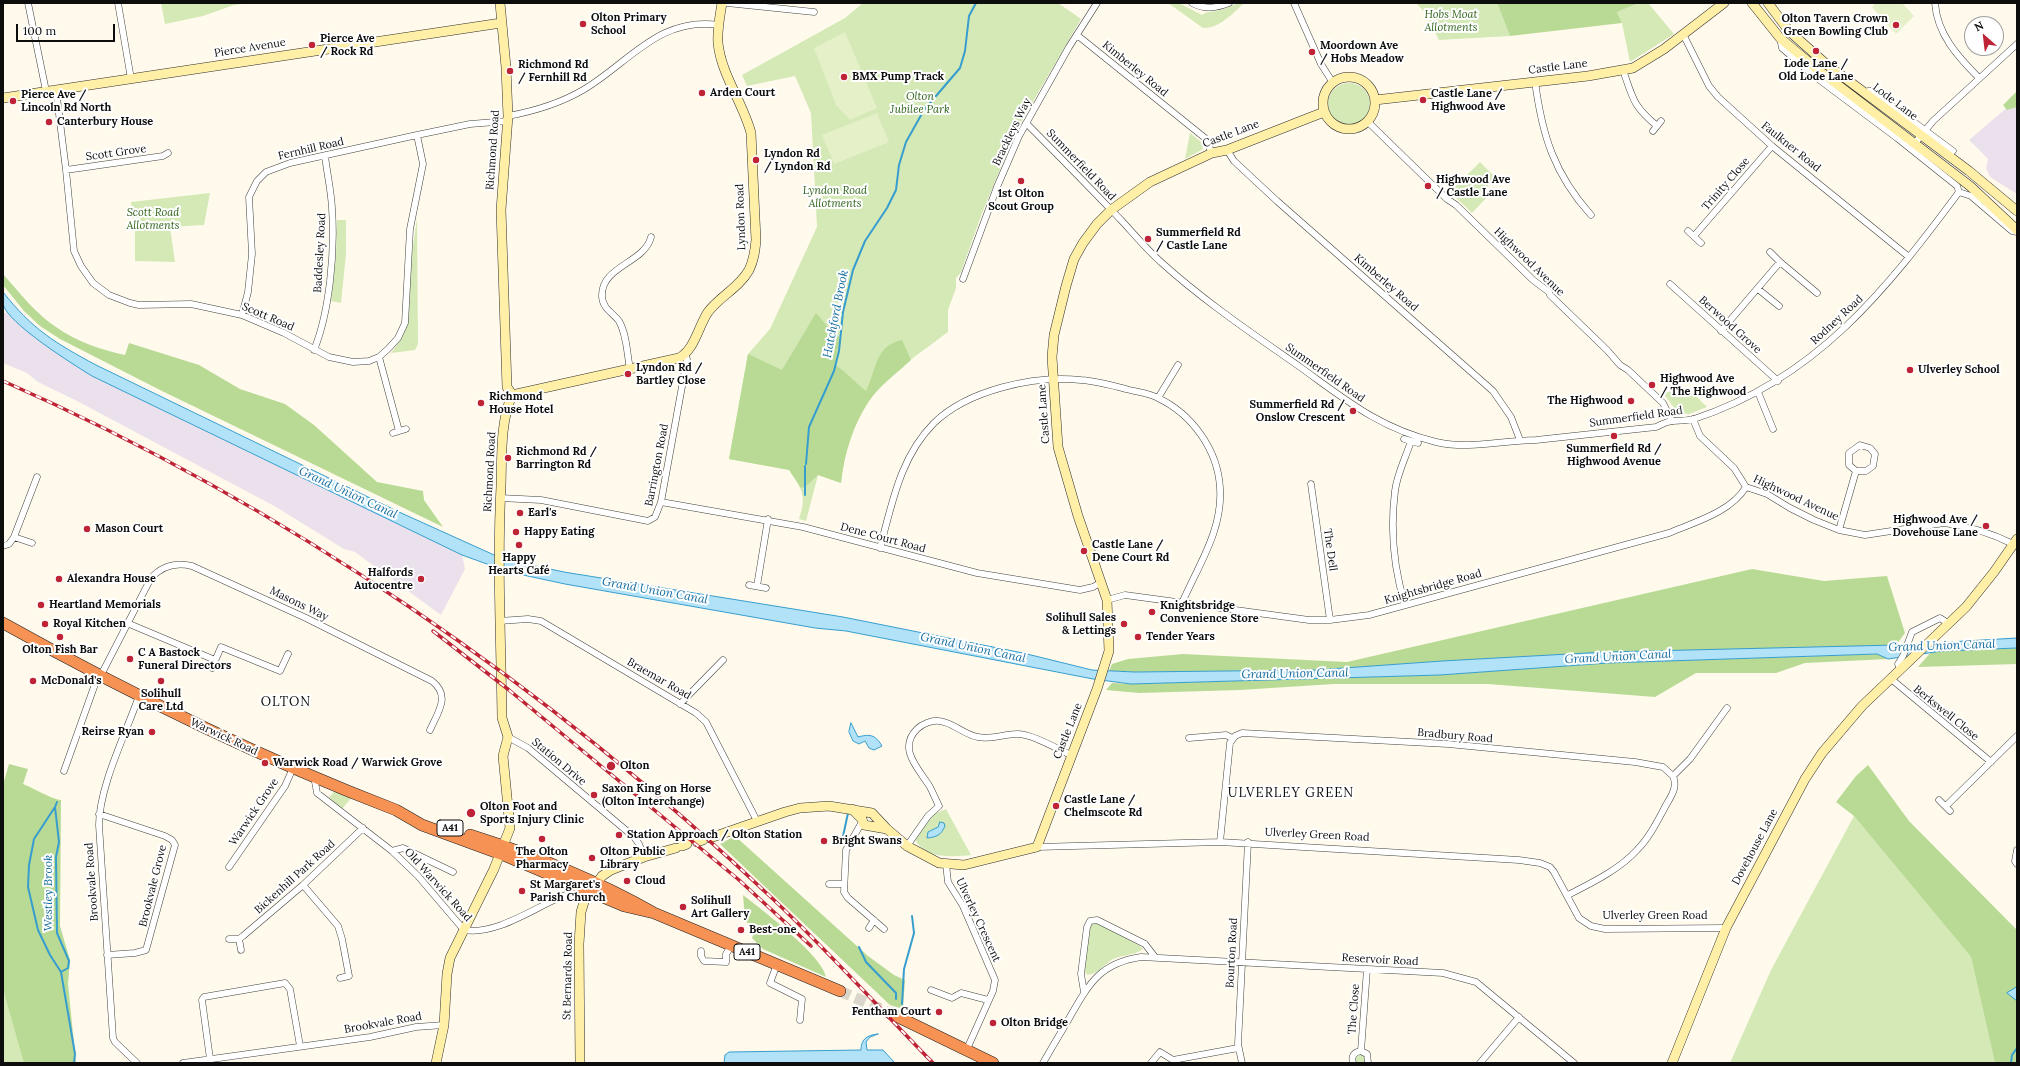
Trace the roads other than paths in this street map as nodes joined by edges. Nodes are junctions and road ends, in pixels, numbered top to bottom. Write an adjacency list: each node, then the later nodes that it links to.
1 (28, 3): 27 (street)
2 (118, 3): 23 (street)
3 (500, 3): 15 (street, Richmond Road)
4 (722, 3): 16 (street, Lyndon Road)
5 (727, 3): 14 (street)
6 (1097, 3): 18 (street, Brackleys Way)
7 (1192, 3): 8 (street)
8 (1229, 3)
9 (1294, 3): 25 (street)
10 (1724, 3): 17 (street, Castle Lane)
11 (1752, 3): 19 (street, Lode Lane)
12 (1768, 3): 35 (street, Lode Lane)
13 (1935, 3): 22 (street)
14 (814, 12)
15 (502, 22): 23 (street, Pierce Avenue); 31 (street, Richmond Road)
16 (719, 25): 31 (street, Fernhill Road); 65 (street, Lyndon Road)
17 (1683, 34): 21 (street, Castle Lane); 38 (street, Faulkner Road)
18 (1077, 35): 34 (street, Brackleys Way); 42 (street, Kimberley Road)
19 (1780, 38): 37 (street, Lode Lane); 45 (street, Lode Lane)
20 (2017, 44): 22 (street)
21 (1623, 70): 24 (street, Castle Lane); 33 (street)
22 (1979, 78): 35 (street)
23 (131, 79): 26 (street, Pierce Avenue)
24 (1535, 81): 29 (street, Castle Lane); 48 (street)
25 (1332, 82): 29 (street); 30 (street)
26 (56, 90): 27 (street, Pierce Avenue); 44 (street, Scott Road)
27 (46, 91): 28 (street, Pierce Avenue)
28 (3, 98)
29 (1375, 100): 32 (street)
30 (1324, 112): 32 (street); 39 (street, Castle Lane)
31 (508, 118): 36 (street, Fernhill Road); 72 (street, Richmond Road)
32 (1367, 121): 75 (street, Highwood Avenue)
33 (1661, 121)
34 (1026, 123): 46 (street, Summerfield Road); 57 (street, Brackleys Way)
35 (1924, 133): 37 (street); 40 (street); 47 (street, Lode Lane)
36 (417, 135): 43 (street, Fernhill Road); 66 (street)
37 (1915, 143): 50 (street, Lode Lane)
38 (1772, 146): 51 (street, Trinity Close); 55 (street, Faulkner Road)
39 (1227, 150): 42 (street, Castle Lane); 79 (street, Kimberley Road)
40 (1953, 151)
41 (168, 153): 44 (street, Scott Grove)
42 (1212, 153): 46 (street, Castle Lane)
43 (325, 156): 62 (street, Fernhill Road); 64 (street, Baddesley Road)
44 (66, 170): 62 (street, Scott Road)
45 (1959, 192): 50 (street, Lode Lane); 55 (street, Rodney Road)
46 (1111, 210): 69 (street, Castle Lane); 79 (street, Summerfield Road)
47 (2017, 211)
48 (1591, 215)
49 (1688, 231): 51 (street)
50 (2017, 231)
51 (1694, 236): 53 (street)
52 (651, 237): 68 (street)
53 (1701, 242)
54 (1770, 252): 56 (street)
55 (1909, 257): 70 (street, Rodney Road)
56 (1780, 262): 59 (street); 60 (street)
57 (963, 279)
58 (1670, 284): 63 (street, Berwood Grove)
59 (1758, 289): 61 (street); 63 (street)
60 (1817, 293)
61 (1779, 306)
62 (242, 315): 64 (street, Scott Road)
63 (1721, 331): 70 (street, Berwood Grove)
64 (314, 350): 66 (street, Scott Road)
65 (685, 354): 68 (street); 87 (street, Barrington Road)
66 (379, 357): 76 (street)
67 (1178, 365): 73 (street)
68 (630, 369): 72 (street)
69 (1054, 380): 73 (street); 94 (street); 95 (street, Castle Lane)
70 (1778, 381): 71 (street, Rodney Road)
71 (1758, 392): 74 (street, Rodney Road); 77 (street)
72 (512, 395): 86 (street, Richmond Road)
73 (1158, 398): 100 (street)
74 (1693, 419): 75 (street, Summerfield Road); 85 (street, Highwood Avenue)
75 (1672, 421): 79 (street, Summerfield Road)
76 (406, 429)
77 (1773, 429)
78 (1404, 439): 80 (street)
79 (1520, 440)
80 (1411, 441): 81 (street); 101 (street)
81 (1418, 443)
82 (1856, 471): 82 (street); 89 (street)
83 (37, 477): 90 (street)
84 (1311, 484): 102 (street, The Dell)
85 (1746, 487): 89 (street, Highwood Avenue); 101 (street, Knightsbridge Road)
86 (500, 498): 87 (street, Barrington Road); 103 (street, Richmond Road)
87 (661, 502): 88 (street, Dene Court Road)
88 (768, 519): 94 (street, Dene Court Road); 97 (street)
89 (1839, 530): 91 (street, Highwood Avenue)
90 (14, 537): 92 (street); 93 (street)
91 (2015, 541): 106 (street, Dovehouse Lane)
92 (32, 543)
93 (3, 546)
94 (880, 548): 95 (street, Dene Court Road)
95 (1100, 583): 99 (street, Castle Lane)
96 (749, 585): 97 (street)
97 (757, 586): 98 (street)
98 (766, 588)
99 (1107, 600): 100 (street, Knightsbridge Road); 123 (street, Castle Lane)
100 (1182, 603): 102 (street, Knightsbridge Road)
101 (1405, 605): 102 (street, Knightsbridge Road)
102 (1330, 620)
103 (498, 621): 116 (street, Braemar Road); 120 (street, Richmond Road)
104 (3, 623): 112 (highway, Warwick Road / A41)
105 (127, 623): 108 (street); 112 (street, Masons Way); 118 (street, Masons Way)
106 (1949, 624): 111 (street, Dovehouse Lane); 111 (street)
107 (288, 654): 108 (street)
108 (215, 660): 110 (street)
109 (723, 660): 116 (street)
110 (212, 668)
111 (1900, 669): 113 (street, Dovehouse Lane)
112 (100, 677): 115 (highway, Warwick Road / A41)
113 (1890, 678): 124 (street, Berkswell Close); 156 (street, Dovehouse Lane)
114 (94, 687): 126 (street)
115 (139, 696): 125 (highway, Warwick Road / A41); 130 (street, Brookvale Road)
116 (680, 704): 132 (street, Braemar Road)
117 (1727, 708): 128 (street)
118 (430, 730)
119 (2017, 736): 124 (street)
120 (508, 737): 141 (street); 143 (street, Station Drive)
121 (1189, 738): 122 (street, Bradbury Road)
122 (1232, 738): 128 (street, Bradbury Road); 135 (street)
123 (1071, 755): 138 (street); 139 (street, Castle Lane)
124 (1991, 762): 129 (street)
125 (293, 768): 127 (highway, Warwick Road / A41); 146 (street, Warwick Grove)
126 (64, 771)
127 (314, 776): 133 (street, Old Warwick Road); 141 (highway, Warwick Road / A41)
128 (1673, 776): 153 (street)
129 (1939, 800)
130 (99, 814): 164 (street, Brookvale Road); 164 (street, Brookvale Grove)
131 (868, 820): 132 (street, Ulverley Green Road); 138 (street, Ulverley Green Road); 150 (street)
132 (757, 821): 134 (street, Ulverley Green Road)
133 (364, 828): 140 (street, Old Warwick Road); 148 (street, Bickenhill Park Road)
134 (703, 840)
135 (1220, 842): 136 (street, Ulverley Green Road); 139 (street, Ulverley Green Road)
136 (1248, 842): 153 (street, Ulverley Green Road); 166 (street, Bourton Road)
137 (682, 846): 143 (street)
138 (907, 846): 144 (street, Ulverley Green Road)
139 (1037, 847): 144 (street, Ulverley Green Road)
140 (392, 850): 147 (street); 158 (street, Old Warwick Road)
141 (503, 850): 151 (highway, Warwick Road / A41); 158 (street)
142 (2017, 850): 145 (street)
143 (644, 857): 151 (street)
144 (946, 864): 173 (street, Ulverley Crescent)
145 (2017, 864)
146 (229, 867)
147 (453, 872)
148 (303, 884): 160 (street, Bickenhill Park Road); 169 (street)
149 (829, 884): 150 (street)
150 (844, 884): 154 (street)
151 (593, 887): 161 (highway, Warwick Road / A41); 186 (street, St Bernards Road)
152 (574, 892): 158 (street, Old Warwick Road)
153 (1568, 895): 156 (street, Ulverley Green Road)
154 (874, 920): 155 (street); 157 (street)
155 (869, 928)
156 (1726, 928): 195 (street, Dovehouse Lane)
157 (884, 929)
158 (464, 930): 177 (street)
159 (229, 939): 160 (street)
160 (239, 939): 162 (street)
161 (732, 945): 163 (street); 167 (highway, Warwick Road / A41)
162 (241, 950)
163 (701, 951)
164 (107, 955): 183 (street, Brookvale Road)
165 (1155, 957): 166 (street, Reservoir Road); 172 (street, Reservoir Road); 172 (street)
166 (1242, 962): 168 (street, Reservoir Road); 179 (street, Bourton Road)
167 (777, 964): 171 (highway, Warwick Road / A41); 176 (street)
168 (1367, 969): 175 (street, Reservoir Road); 181 (street, The Close)
169 (340, 978)
170 (931, 990): 173 (street)
171 (840, 991)
172 (1084, 992): 188 (street, Reservoir Road)
173 (988, 1000): 180 (street, Ulverley Crescent)
174 (890, 1013): 180 (highway)
175 (1519, 1017): 193 (street); 194 (street, Reservoir Road)
176 (800, 1020)
177 (444, 1025): 178 (street, Brookvale Road); 185 (street)
178 (300, 1046): 182 (street, Brookvale Road); 182 (street)
179 (1238, 1048): 189 (street); 190 (street, Bourton Road)
180 (967, 1049): 187 (highway)
181 (1361, 1051): 191 (street, The Close); 192 (street, The Close)
182 (210, 1059): 184 (street, Brookvale Road)
183 (137, 1063)
184 (183, 1063)
185 (436, 1063)
186 (580, 1063)
187 (993, 1063)
188 (1043, 1063)
189 (1151, 1063)
190 (1242, 1063)
191 (1353, 1063)
192 (1368, 1063)
193 (1480, 1063)
194 (1574, 1063)
195 (1672, 1063)

